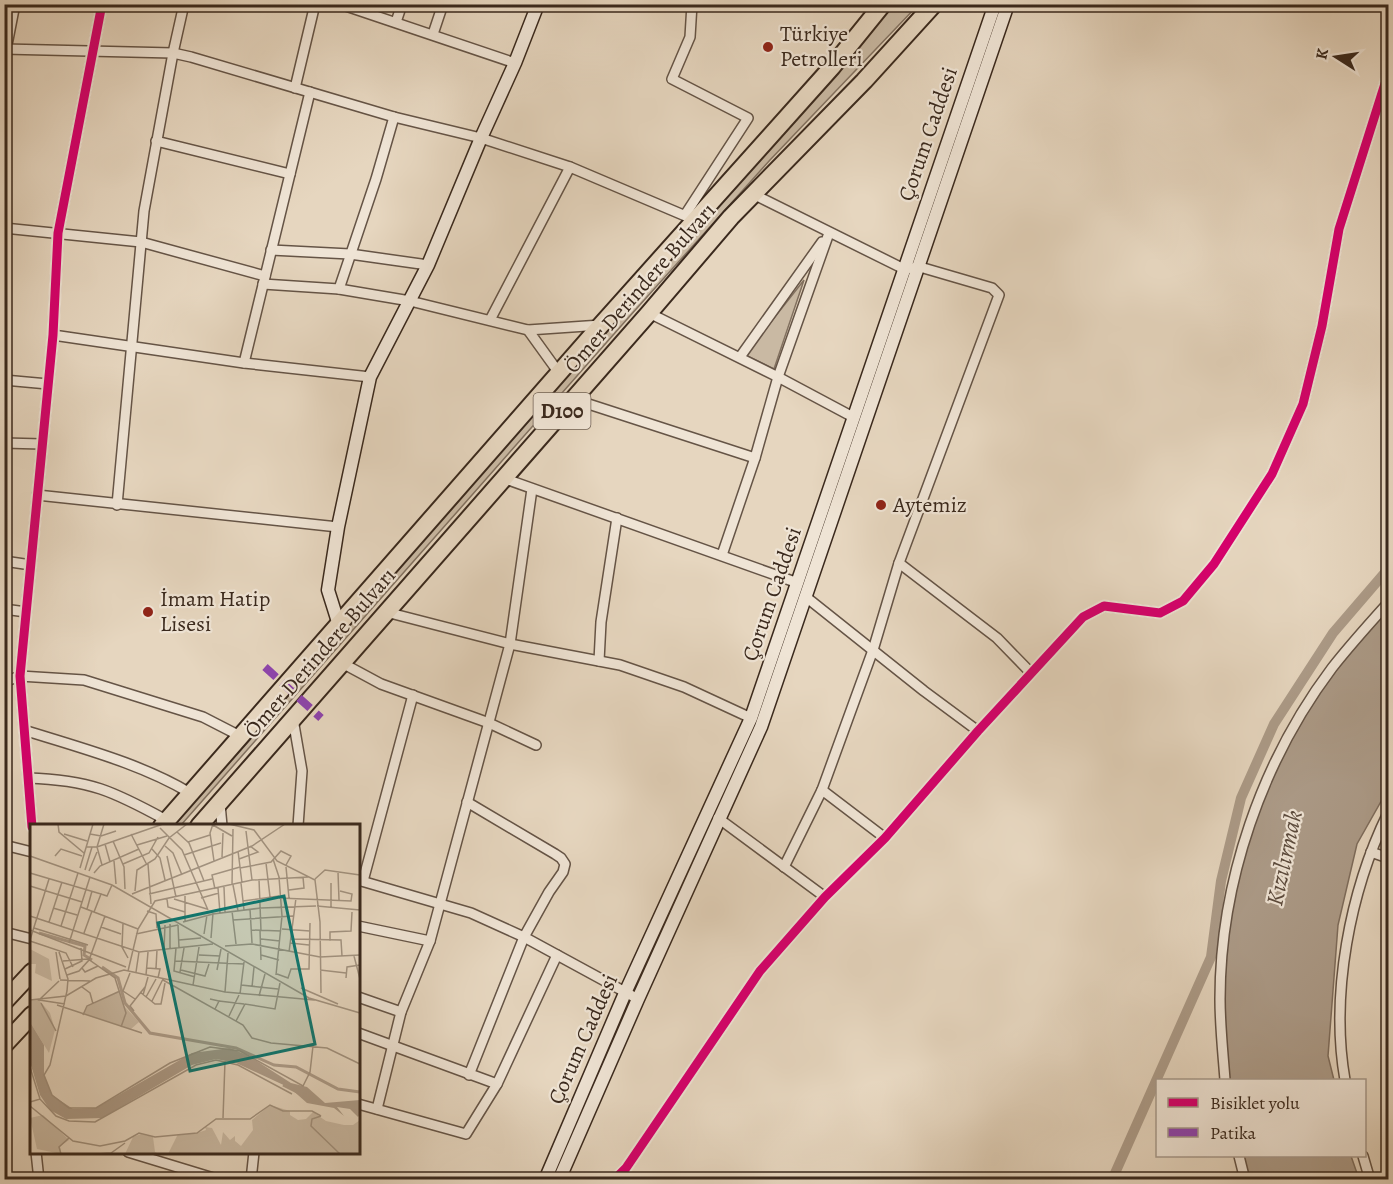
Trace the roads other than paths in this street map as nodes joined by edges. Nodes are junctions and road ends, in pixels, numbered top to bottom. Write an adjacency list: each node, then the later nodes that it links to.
1 (15, 4): 16 (street)
2 (102, 4): 17 (street)
3 (184, 4): 18 (street)
4 (315, 4): 21 (street)
5 (340, 4): 14 (street)
6 (402, 4): 14 (street)
7 (443, 4): 15 (street)
8 (538, 4): 19 (main road)
9 (692, 4): 29 (street)
10 (883, 4): 29 (highway, Ömer Derindere Bulvarı / D100)
11 (934, 4): 28 (highway, Ömer Derindere Bulvarı / D100)
12 (996, 4): 38 (main road, Çorum Caddesi)
13 (1008, 4): 37 (main road, Çorum Caddesi)
14 (396, 22): 15 (street)
15 (433, 34): 19 (street)
16 (5, 50): 17 (street)
17 (93, 50): 18 (street); 31 (street)
18 (173, 53): 21 (street); 25 (street)
19 (515, 63): 24 (main road)
20 (1389, 74): 81 (street)
21 (295, 88): 22 (street)
22 (310, 92): 23 (street); 27 (street)
23 (394, 117): 24 (street); 35 (street)
24 (481, 138): 26 (street); 36 (main road)
25 (156, 141): 27 (street); 33 (street)
26 (570, 167): 29 (street); 43 (street)
27 (290, 174): 34 (street)
28 (753, 194): 32 (street); 42 (highway, Ömer Derindere Bulvarı / D100)
29 (690, 217): 44 (highway, Ömer Derindere Bulvarı / D100)
30 (4, 228): 31 (street)
31 (58, 233): 33 (street); 46 (street)
32 (829, 233): 38 (street); 48 (street); 51 (street)
33 (141, 242): 39 (street); 47 (street)
34 (271, 250): 35 (street); 39 (street)
35 (350, 254): 36 (street); 40 (street)
36 (428, 265): 41 (main road)
37 (920, 267): 38 (street); 68 (street); 71 (main road, Çorum Caddesi)
38 (904, 269): 56 (main road, Çorum Caddesi)
39 (264, 280): 40 (street); 49 (street)
40 (339, 289): 41 (street)
41 (410, 301): 43 (street); 52 (main road)
42 (649, 313): 48 (street); 55 (highway, Ömer Derindere Bulvarı / D100)
43 (490, 320): 45 (street)
44 (601, 325): 45 (street); 50 (highway, Ömer Derindere Bulvarı / D100)
45 (528, 330): 50 (street)
46 (53, 334): 47 (street); 54 (street)
47 (131, 346): 49 (street); 63 (street)
48 (740, 357): 51 (street)
49 (244, 363): 52 (street)
50 (559, 373): 76 (highway, Ömer Derindere Bulvarı / D100)
51 (778, 376): 56 (street); 59 (street)
52 (369, 377): 65 (main road)
53 (4, 380): 54 (street)
54 (48, 384): 58 (street)
55 (573, 399): 59 (street); 60 (highway, Ömer Derindere Bulvarı / D100)
56 (853, 417): 70 (main road, Çorum Caddesi)
57 (4, 443): 58 (street)
58 (42, 444): 62 (street)
59 (755, 458): 66 (street)
60 (503, 478): 61 (street); 75 (highway, Ömer Derindere Bulvarı / D100)
61 (532, 489): 64 (street); 77 (street)
62 (38, 495): 63 (street); 69 (street)
63 (117, 505): 65 (street)
64 (617, 518): 66 (street); 79 (street)
65 (338, 527): 76 (main road)
66 (722, 555): 70 (street)
67 (4, 561): 69 (street)
68 (899, 563): 78 (street); 81 (street)
69 (31, 565): 74 (street)
70 (798, 583): 85 (main road, Çorum Caddesi)
71 (806, 597): 78 (street); 98 (main road, Çorum Caddesi)
72 (1389, 603): 130 (street)
73 (4, 609): 74 (street)
74 (26, 612): 82 (street)
75 (386, 612): 77 (street); 80 (highway, Ömer Derindere Bulvarı / D100)
76 (339, 625): 90 (highway, Ömer Derindere Bulvarı / D100)
77 (510, 644): 79 (street); 87 (street)
78 (873, 650): 89 (street); 93 (street)
79 (599, 661): 85 (street)
80 (342, 663): 84 (street); 86 (highway, Ömer Derindere Bulvarı / D100)
81 (1031, 673): 89 (street)
82 (20, 676): 83 (street); 88 (street); 90 (street)
83 (4, 682)
84 (413, 695): 87 (street); 110 (street)
85 (751, 718): 120 (main road, Çorum Caddesi)
86 (293, 719): 95 (highway, Ömer Derindere Bulvarı / D100); 103 (street)
87 (489, 723): 91 (street); 96 (street)
88 (24, 730): 92 (street); 94 (street)
89 (978, 731): 104 (street)
90 (240, 736): 94 (highway, Ömer Derindere Bulvarı / D100)
91 (536, 745)
92 (28, 778): 99 (street); 100 (street)
93 (822, 790): 104 (street); 109 (street)
94 (190, 794): 99 (highway, Ömer Derindere Bulvarı / D100)
95 (220, 802): 101 (highway, Ömer Derindere Bulvarı / D100); 102 (street)
96 (467, 802): 112 (street); 115 (street)
97 (1389, 813): 107 (street)
98 (718, 818): 109 (street); 122 (main road, Çorum Caddesi)
99 (164, 823)
100 (32, 824)
101 (200, 824)
102 (222, 824)
103 (298, 824)
104 (885, 838): 111 (street)
105 (4, 845): 106 (street)
106 (30, 852)
107 (1371, 852): 108 (street); 131 (street)
108 (1389, 858)
109 (784, 867): 111 (street)
110 (361, 881): 112 (street)
111 (825, 897): 145 (street)
112 (440, 904): 115 (street); 117 (street)
113 (360, 926): 117 (street)
114 (4, 932): 116 (street)
115 (525, 937): 118 (street); 129 (street)
116 (30, 938)
117 (430, 941): 124 (street)
118 (557, 955): 120 (street); 132 (street)
119 (30, 974): 123 (highway)
120 (626, 993): 122 (street); 143 (main road, Çorum Caddesi)
121 (360, 998): 124 (street)
122 (638, 999): 144 (main road, Çorum Caddesi)
123 (4, 1002)
124 (401, 1012): 127 (street)
125 (30, 1018): 128 (highway)
126 (360, 1034): 127 (street)
127 (393, 1044): 129 (street); 134 (street)
128 (4, 1045)
129 (469, 1075): 132 (street)
130 (1225, 1079)
131 (1345, 1079)
132 (496, 1084): 134 (street)
133 (360, 1105): 134 (street)
134 (377, 1109)
135 (36, 1154): 140 (street)
136 (135, 1154): 141 (street)
137 (254, 1154): 142 (street)
138 (1240, 1157): 146 (street)
139 (1364, 1157): 147 (street)
140 (39, 1179)
141 (220, 1179)
142 (251, 1179)
143 (544, 1179)
144 (559, 1179)
145 (614, 1179)
146 (1245, 1179)
147 (1370, 1179)

